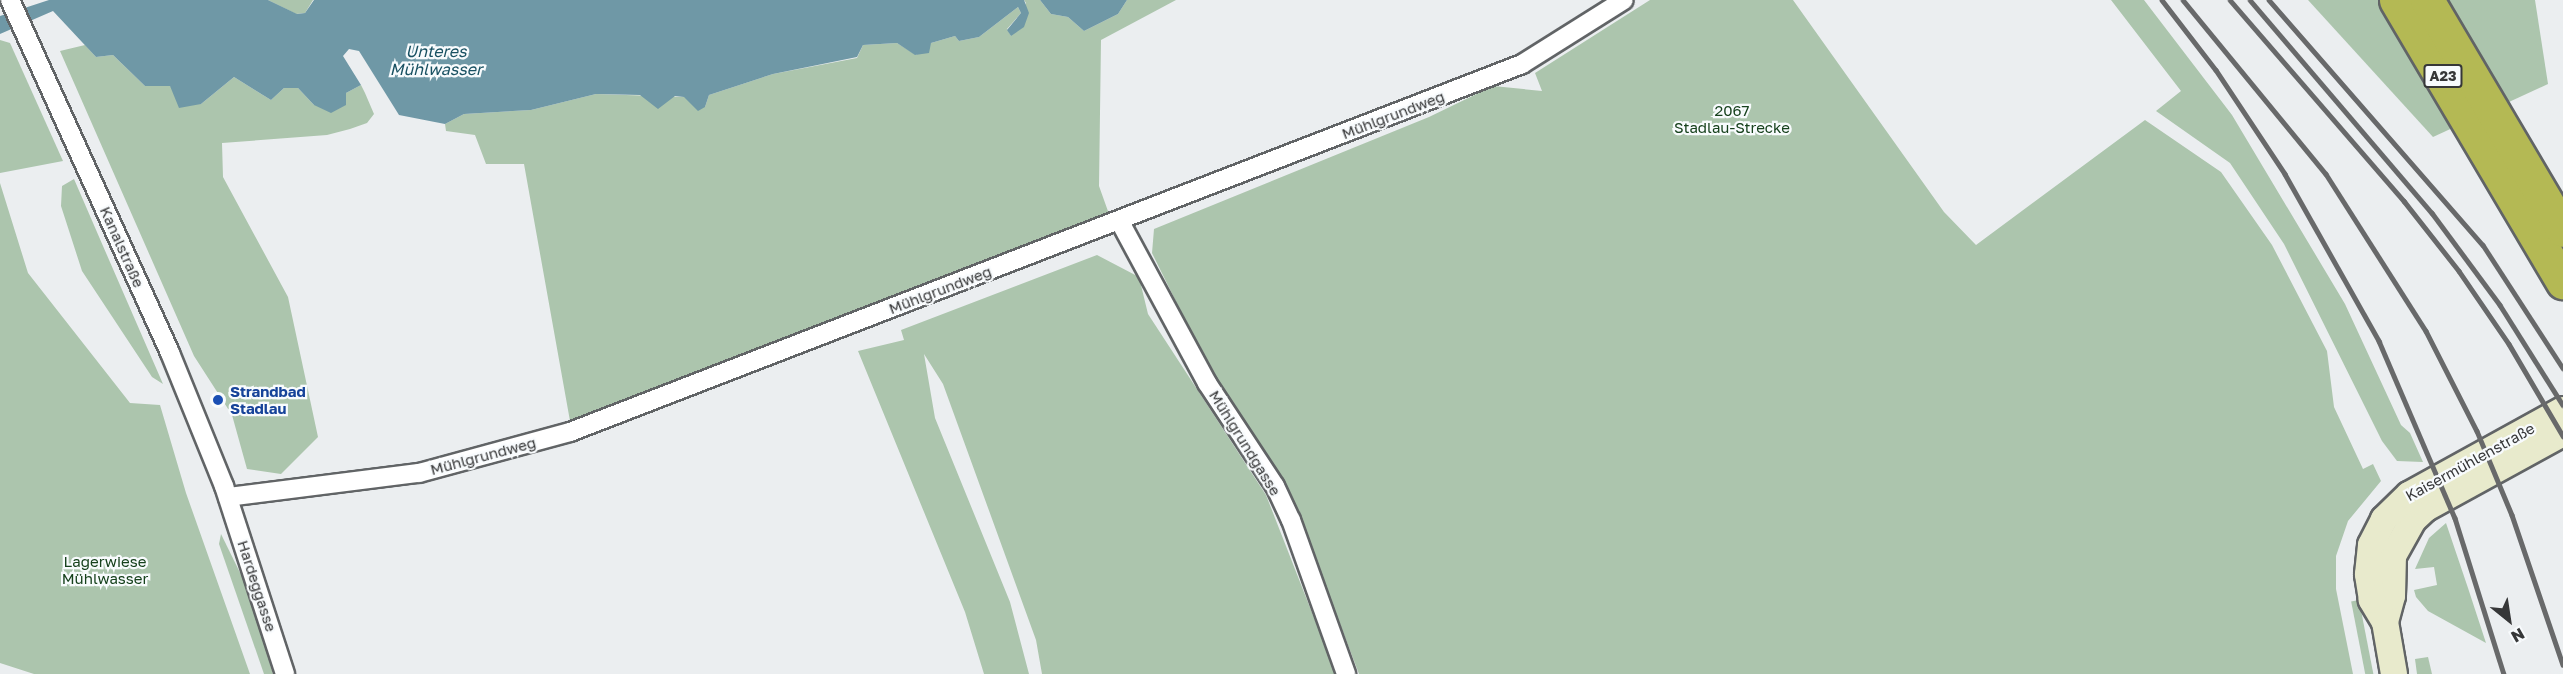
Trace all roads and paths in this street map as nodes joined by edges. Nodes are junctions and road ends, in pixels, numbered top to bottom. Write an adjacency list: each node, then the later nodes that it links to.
1 (10, 0): 12 (street, Kanalstraße)
2 (1624, 0): 7 (street, Mühlgrundweg)
3 (2396, 0): 6 (highway, A23)
4 (2427, 0): 6 (highway, A23)
5 (2453, 0): 6 (highway)
6 (2510, 146): 8 (highway, A23); 9 (highway, A23)
7 (1120, 222): 12 (street, Mühlgrundweg); 15 (street, Mühlgrundgasse)
8 (2563, 230)
9 (2563, 282)
10 (2563, 410): 13 (street, Kaisermühlenstraße)
11 (2563, 433): 13 (street, Kaisermühlenstraße)
12 (228, 497): 14 (street, Hardeggasse)
13 (2385, 622): 16 (street, Kaisermühlenstraße)
14 (285, 674)
15 (1346, 674)
16 (2394, 674)

